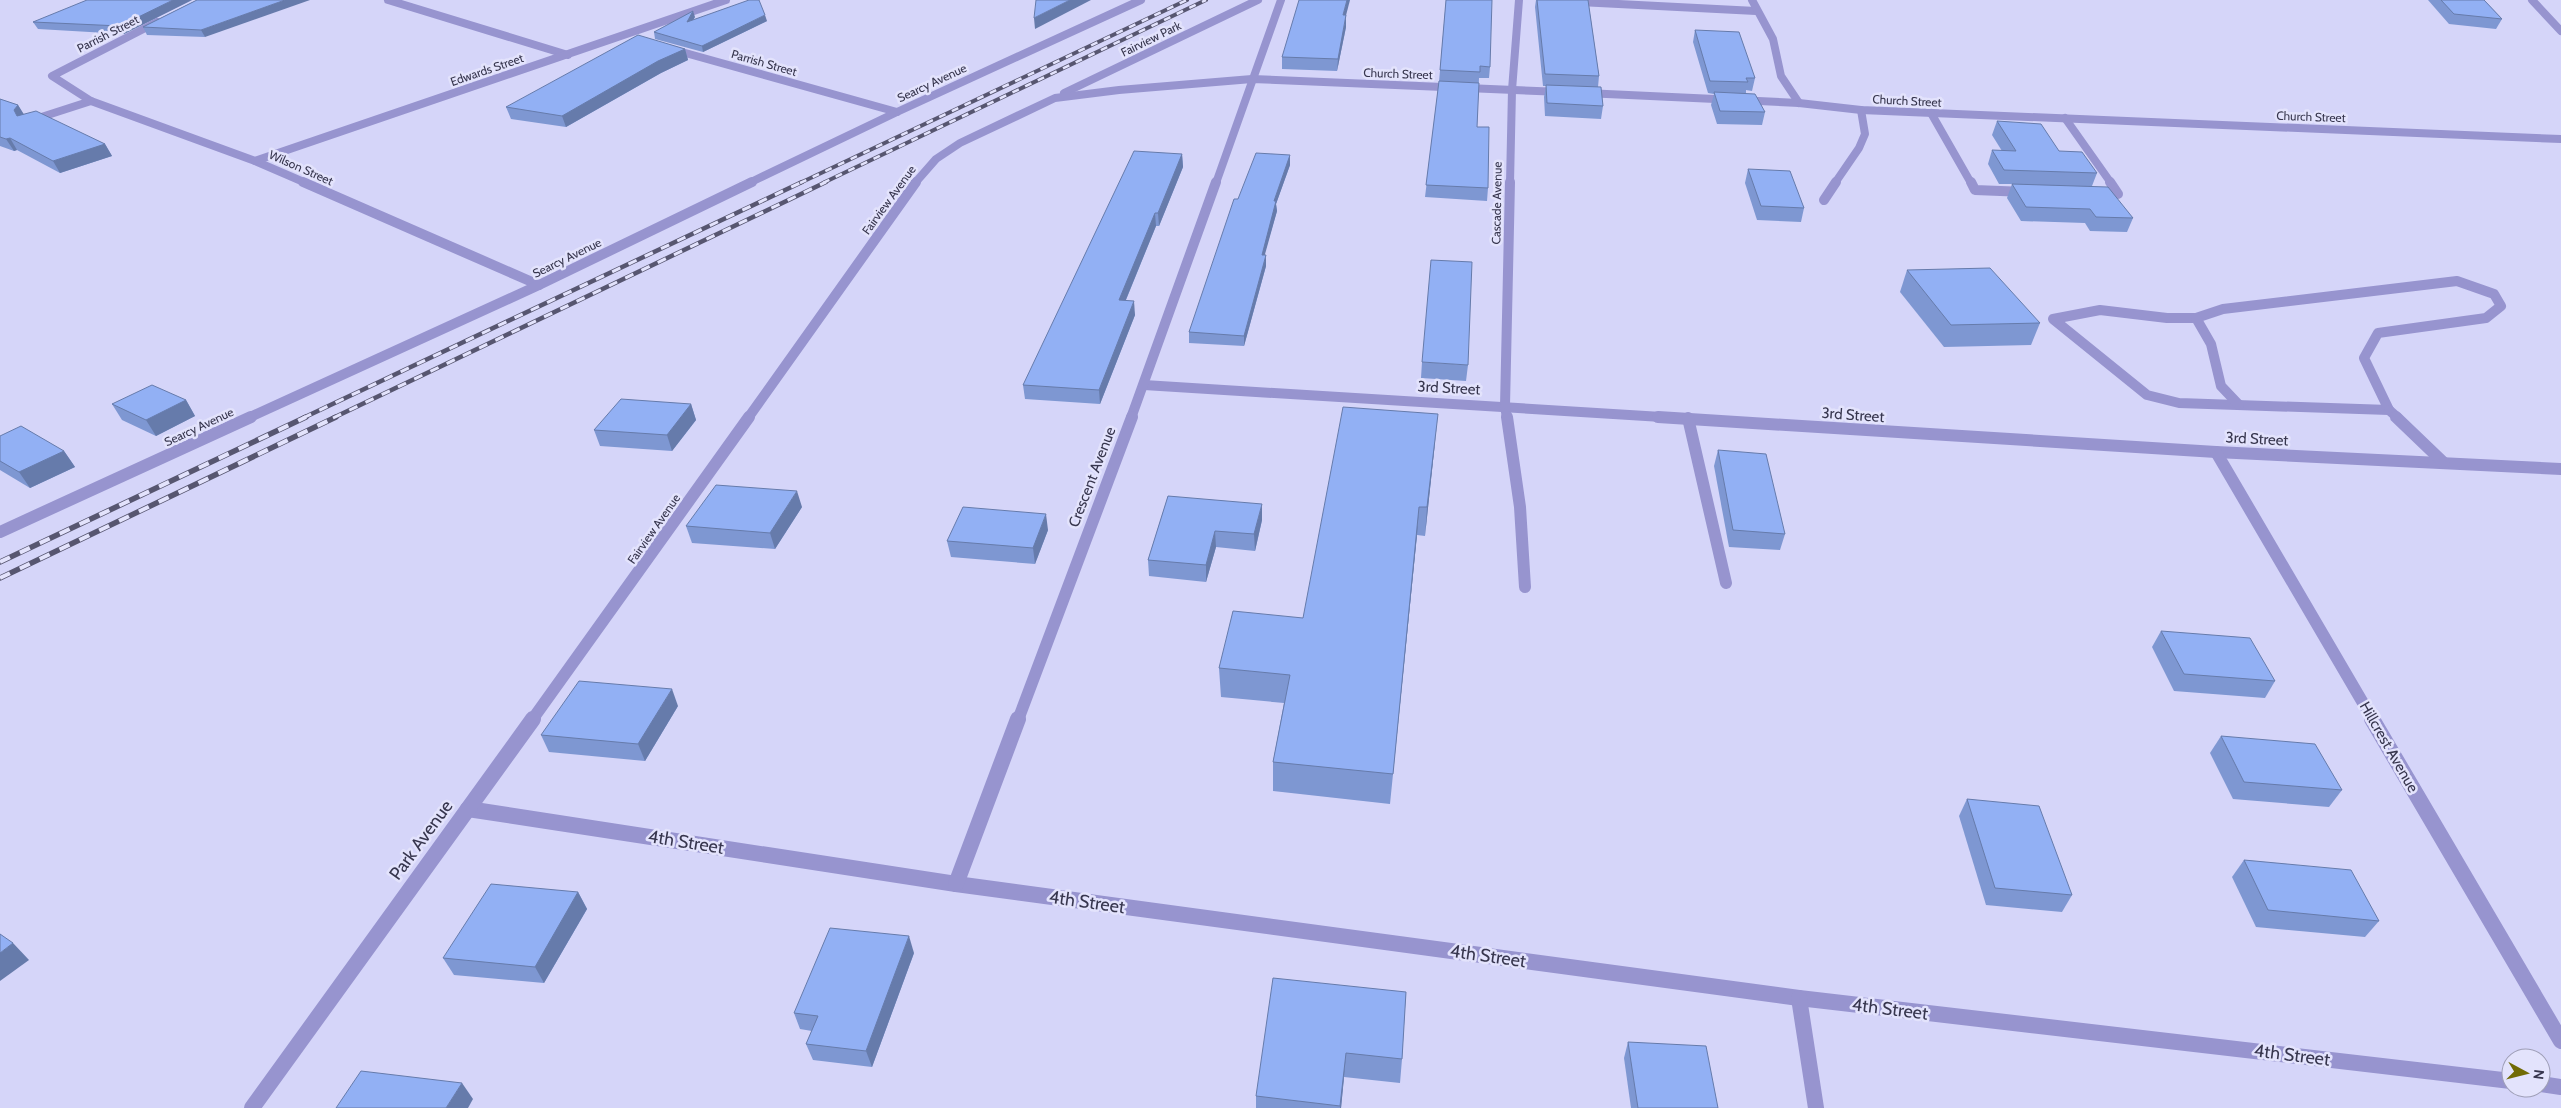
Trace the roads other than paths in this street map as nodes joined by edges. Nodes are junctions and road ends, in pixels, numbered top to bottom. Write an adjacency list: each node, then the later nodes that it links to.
1 (388, 0): 16 (street)
2 (726, 0): 13 (street, Edwards Street)
3 (1141, 0): 24 (street, Searcy Avenue)
4 (1258, 0): 20 (street, Fairview Park)
5 (1281, 0): 18 (street)
6 (1519, 0): 19 (street, Cascade Avenue)
7 (1540, 0): 10 (street)
8 (1752, 0): 10 (street)
9 (2532, 0): 12 (street)
10 (1756, 11): 22 (street)
11 (164, 18): 17 (street, Parrish Street)
12 (2561, 32)
13 (626, 36): 14 (street); 16 (street, Edwards Street)
14 (635, 38)
15 (663, 46): 24 (street, Parrish Street)
16 (568, 55): 29 (street, Edwards Street)
17 (52, 76): 21 (street, Wilson Street)
18 (1252, 79): 19 (street, Church Street); 20 (street, Fairview Avenue); 35 (street, Crescent Avenue)
19 (1512, 90): 22 (street, Church Street); 37 (street, Cascade Avenue)
20 (1055, 98): 46 (street, Fairview Avenue)
21 (91, 102): 27 (street); 29 (street, Wilson Street)
22 (1799, 103): 23 (street, Church Street)
23 (1861, 110): 25 (street, Church Street); 32 (street)
24 (897, 112): 33 (street, Searcy Avenue)
25 (1931, 113): 26 (street, Church Street); 30 (street)
26 (2065, 118): 28 (street, Church Street); 31 (street)
27 (26, 122)
28 (2561, 139)
29 (255, 161): 33 (street, Wilson Street)
30 (2032, 192)
31 (2089, 194)
32 (1824, 200)
33 (539, 286): 43 (street, Searcy Avenue)
34 (2196, 318): 36 (street); 36 (street); 38 (street)
35 (1144, 385): 37 (street, 3rd Street); 48 (street, Crescent Avenue)
36 (2239, 405): 38 (street)
37 (1504, 406): 39 (street, 3rd Street); 45 (street, Cascade Avenue)
38 (2389, 410): 41 (street)
39 (1688, 418): 40 (street, 3rd Street); 44 (street)
40 (2216, 452): 41 (street, 3rd Street); 50 (street, Hillcrest Avenue)
41 (2444, 463): 42 (street, 3rd Street)
42 (2561, 469)
43 (0, 532)
44 (1726, 583)
45 (1525, 587)
46 (623, 595): 47 (street, Park Avenue)
47 (468, 808): 48 (street, 4th Street); 52 (street, Park Avenue)
48 (956, 884): 49 (street, 4th Street)
49 (1799, 998): 51 (street, 4th Street); 53 (street)
50 (2561, 1041)
51 (2501, 1080)
52 (252, 1108)
53 (1816, 1108)

